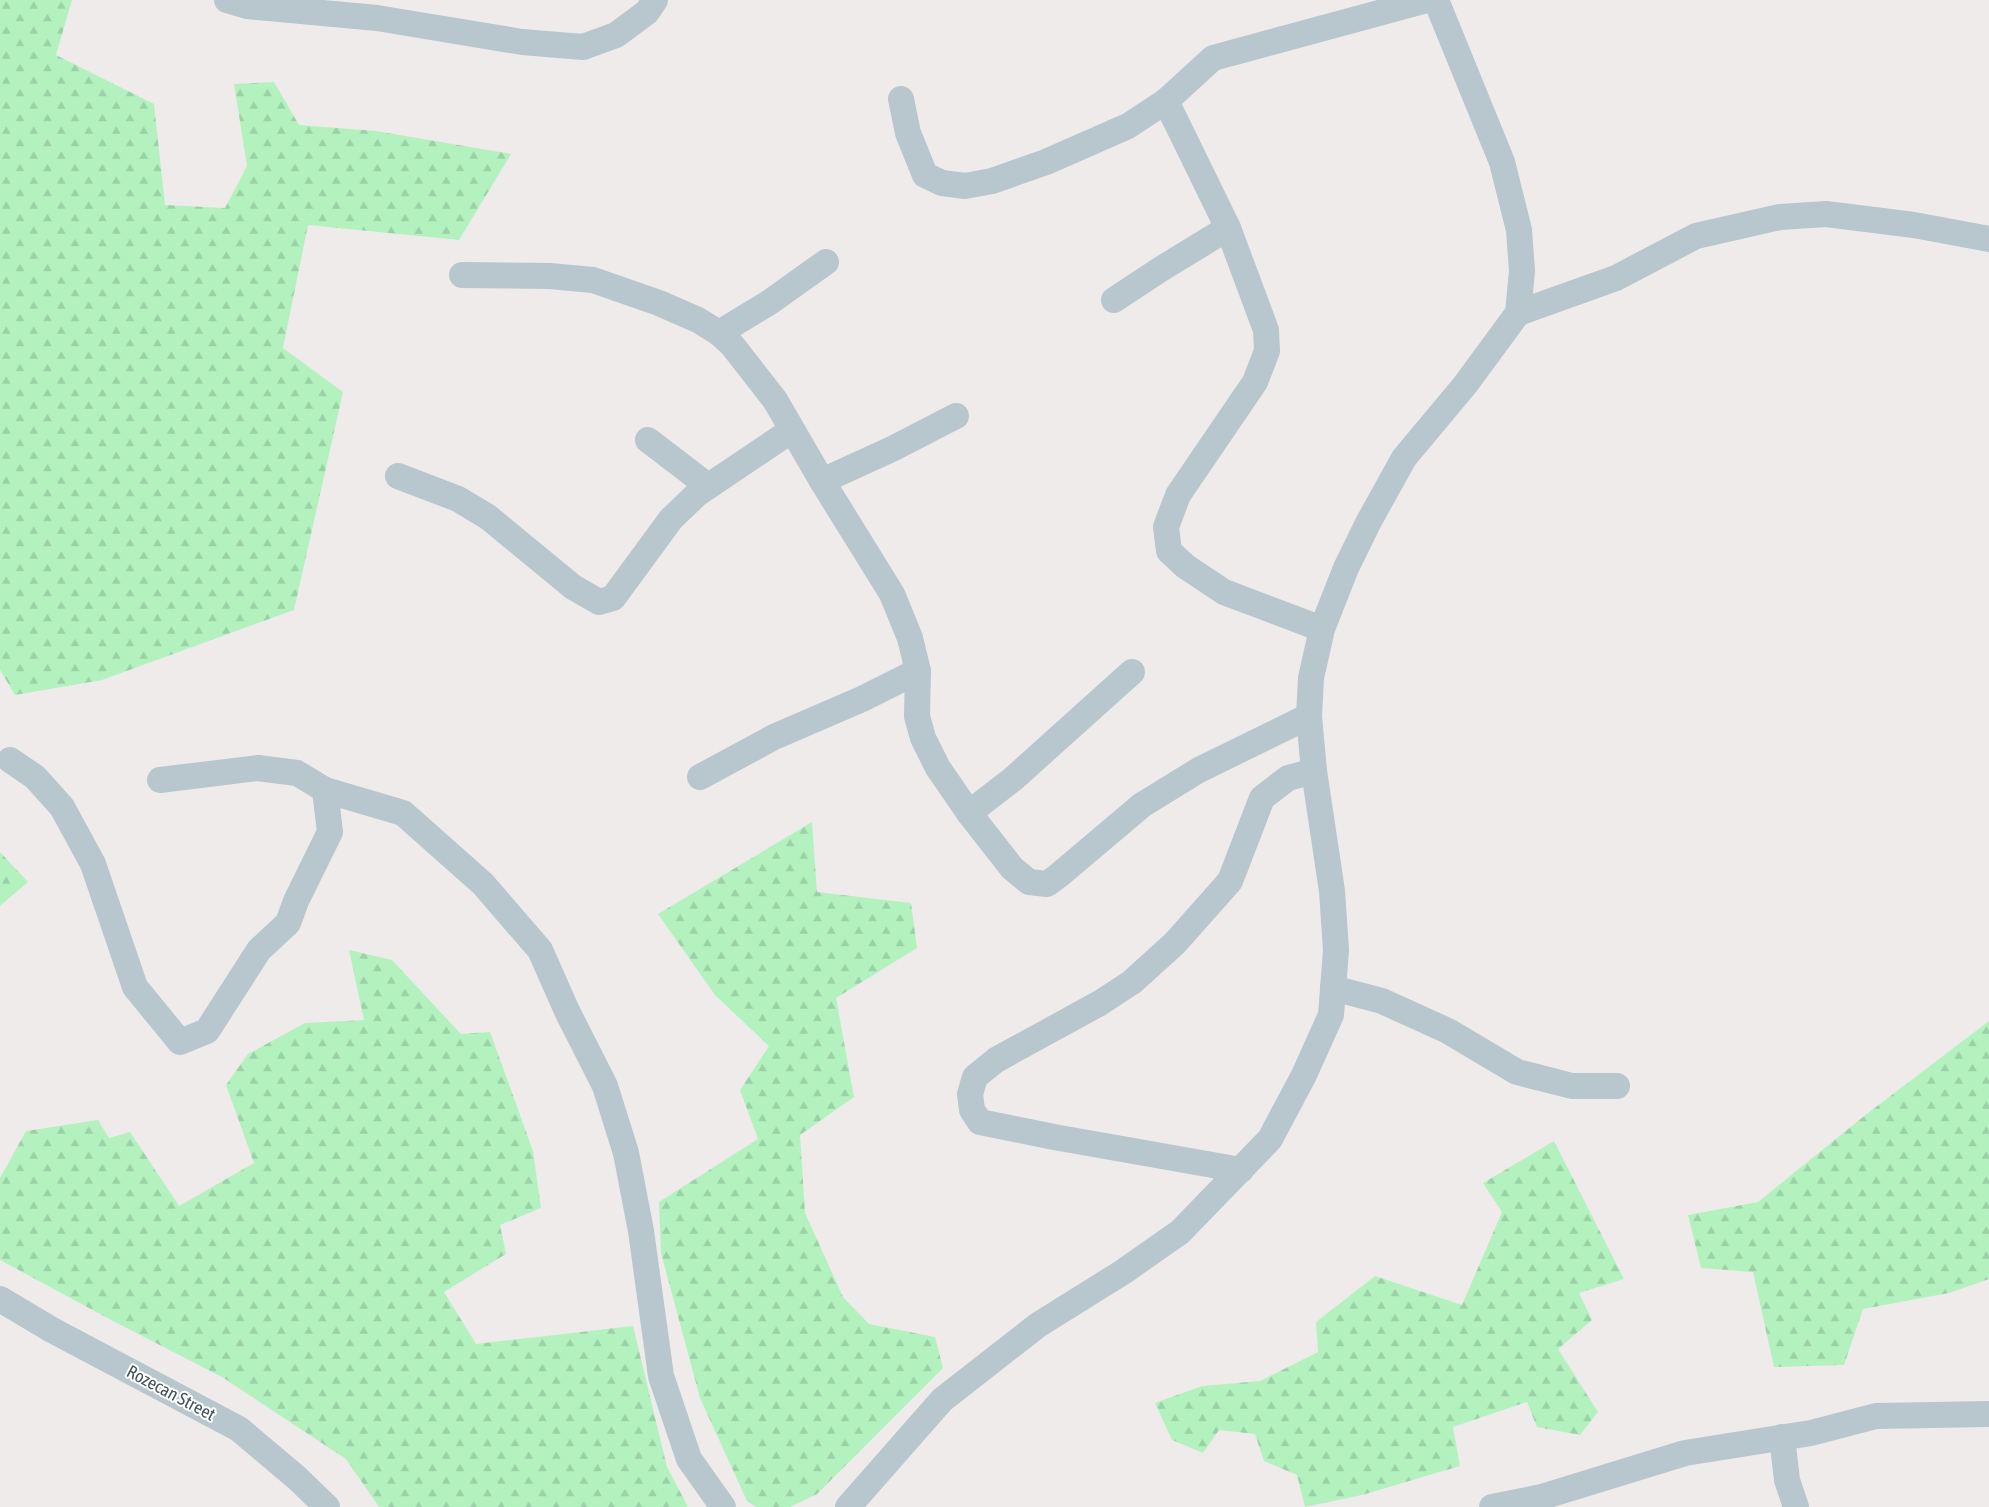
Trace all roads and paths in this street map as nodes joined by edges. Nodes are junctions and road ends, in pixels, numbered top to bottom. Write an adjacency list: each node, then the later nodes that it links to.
1 (227, 0): 2 (street)
2 (655, 0)
3 (1428, 0): 6 (street)
4 (1436, 0): 12 (street)
5 (901, 99): 6 (street)
6 (1166, 101): 7 (street)
7 (1228, 228): 11 (street); 20 (street)
8 (1989, 239): 12 (street)
9 (826, 262): 13 (street)
10 (462, 275): 13 (street)
11 (1114, 300)
12 (1518, 313): 20 (street)
13 (719, 333): 15 (street)
14 (956, 416): 18 (street)
15 (792, 430): 18 (street); 19 (street)
16 (648, 440): 19 (street)
17 (398, 476): 19 (street)
18 (822, 481): 21 (street)
19 (708, 486)
20 (1322, 629): 23 (street)
21 (918, 671): 26 (street); 29 (street)
22 (1132, 672): 29 (street)
23 (1309, 716): 25 (street); 29 (street)
24 (10, 760): 28 (street)
25 (1314, 771): 30 (street); 32 (street)
26 (700, 777)
27 (160, 780): 28 (street)
28 (325, 790): 38 (street)
29 (969, 813)
30 (1333, 988): 31 (street); 32 (street)
31 (1618, 1086)
32 (1241, 1170): 39 (street)
33 (0, 1299): 37 (street, Rozecan Street)
34 (1989, 1414): 35 (street)
35 (1782, 1437): 36 (street); 41 (street)
36 (1543, 1502): 40 (street)
37 (327, 1507)
38 (723, 1507)
39 (848, 1507)
40 (1492, 1507)
41 (1796, 1507)

